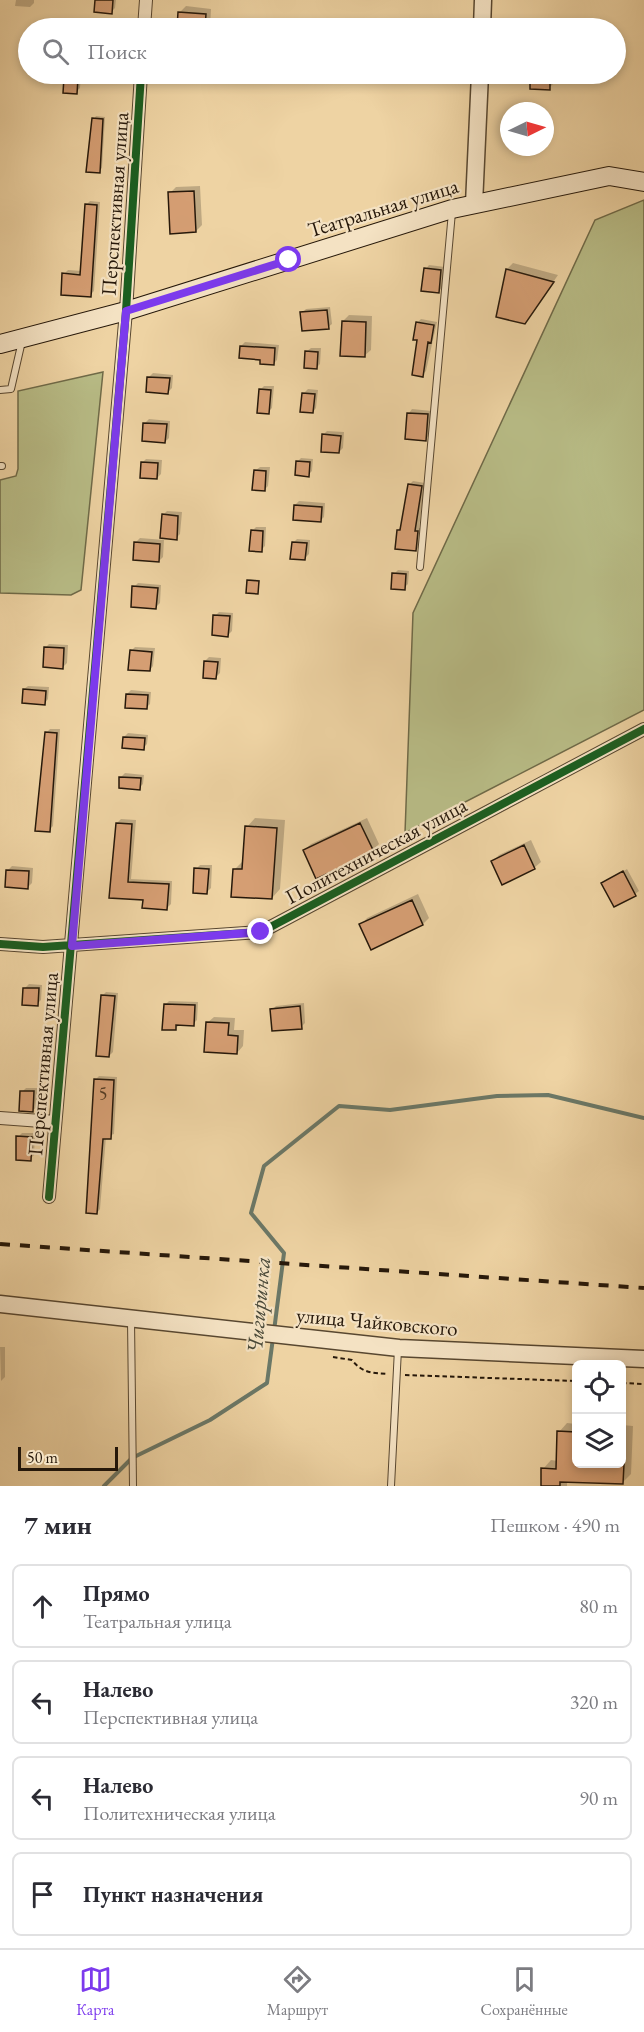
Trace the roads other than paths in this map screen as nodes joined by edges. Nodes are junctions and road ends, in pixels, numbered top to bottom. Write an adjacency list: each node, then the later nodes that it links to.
1 (146, 0): 3 (street)
2 (483, 0): 4 (street)
3 (145, 18)
4 (482, 18)
5 (140, 84): 10 (street, Перспективная улица)
6 (480, 84): 8 (street)
7 (644, 182): 8 (main road, Театральная улица)
8 (474, 204): 9 (main road, Театральная улица)
9 (452, 209): 10 (main road, Театральная улица); 14 (lane)
10 (126, 311): 11 (main road, Театральная улица); 17 (street, Перспективная улица)
11 (22, 338): 12 (main road, Театральная улица); 13 (lane)
12 (0, 344)
13 (0, 390)
14 (420, 567)
15 (644, 729): 17 (street, Политехническая улица)
16 (0, 944): 17 (street, Политехническая улица)
17 (72, 946): 19 (street, Перспективная улица)
18 (0, 1118): 19 (street)
19 (55, 1122): 20 (street, Перспективная улица)
20 (49, 1197)
21 (0, 1304): 22 (street, улица Чайковского)
22 (130, 1319): 23 (street, улица Чайковского); 25 (lane)
23 (399, 1348): 24 (street, улица Чайковского); 26 (lane)
24 (644, 1359)
25 (133, 1486)
26 (391, 1486)

